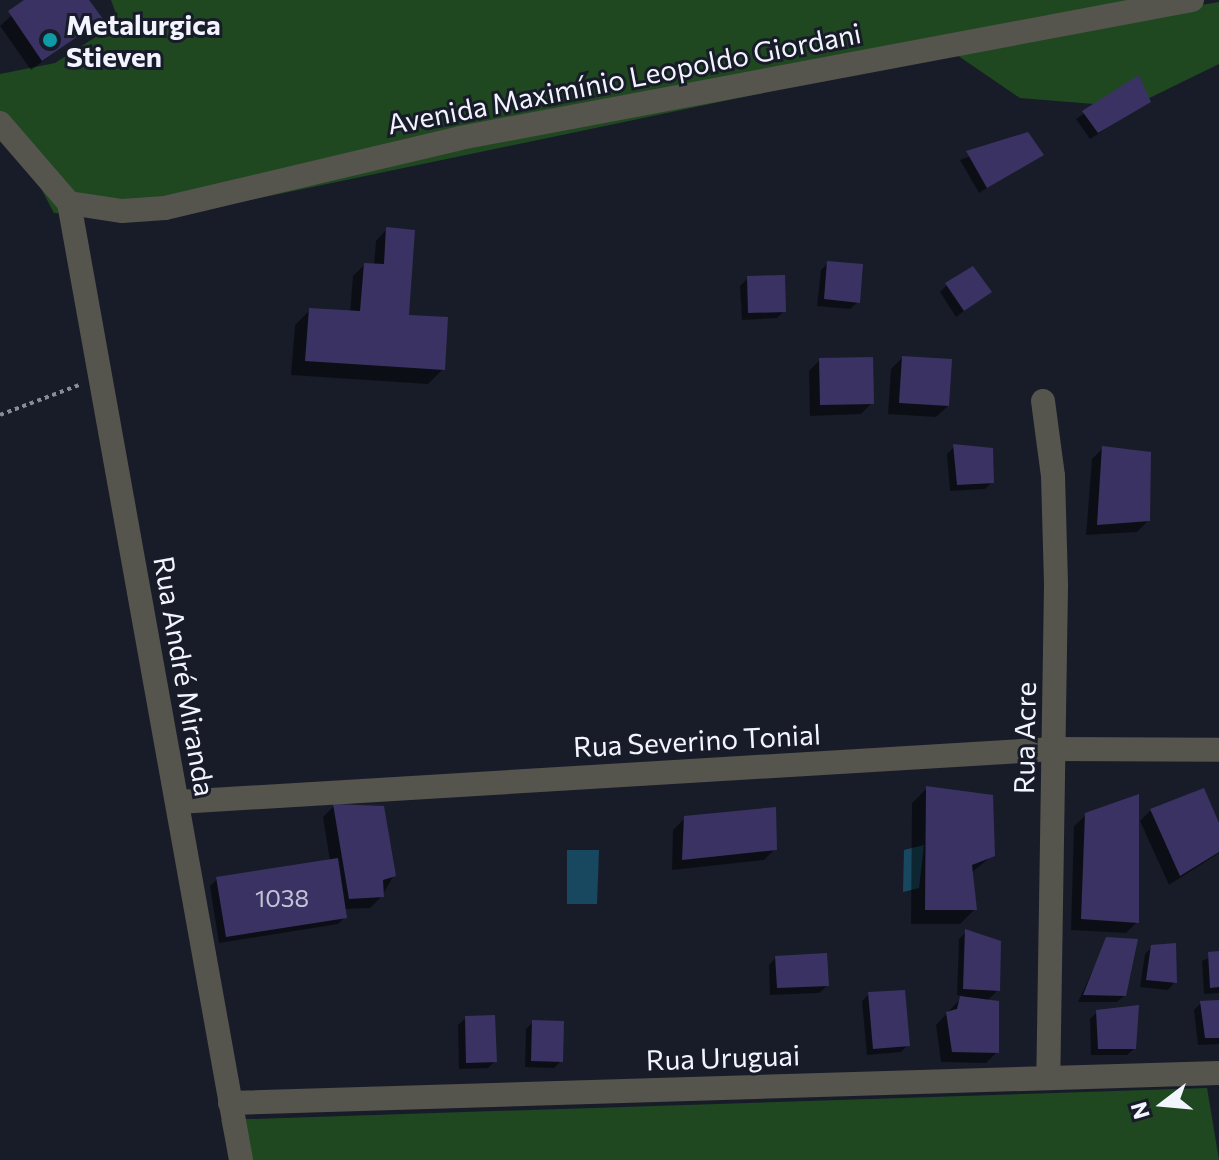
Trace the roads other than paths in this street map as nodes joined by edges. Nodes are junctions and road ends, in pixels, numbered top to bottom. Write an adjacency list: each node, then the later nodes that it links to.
1 (1192, 0): 3 (street, Avenida Maximínio Leopoldo Giordani)
2 (0, 123): 3 (street)
3 (69, 203): 7 (street, Rua André Miranda)
4 (1043, 401): 5 (street, Rua Acre)
5 (1054, 749): 6 (street, Rua Severino Tonial); 7 (street, Rua Severino Tonial); 9 (street, Rua Acre)
6 (1219, 750)
7 (178, 802): 10 (street, Rua André Miranda)
8 (1219, 1073): 9 (street, Rua Uruguai)
9 (1048, 1077): 10 (street, Rua Uruguai)
10 (230, 1103): 11 (street, Rua André Miranda)
11 (241, 1160)

